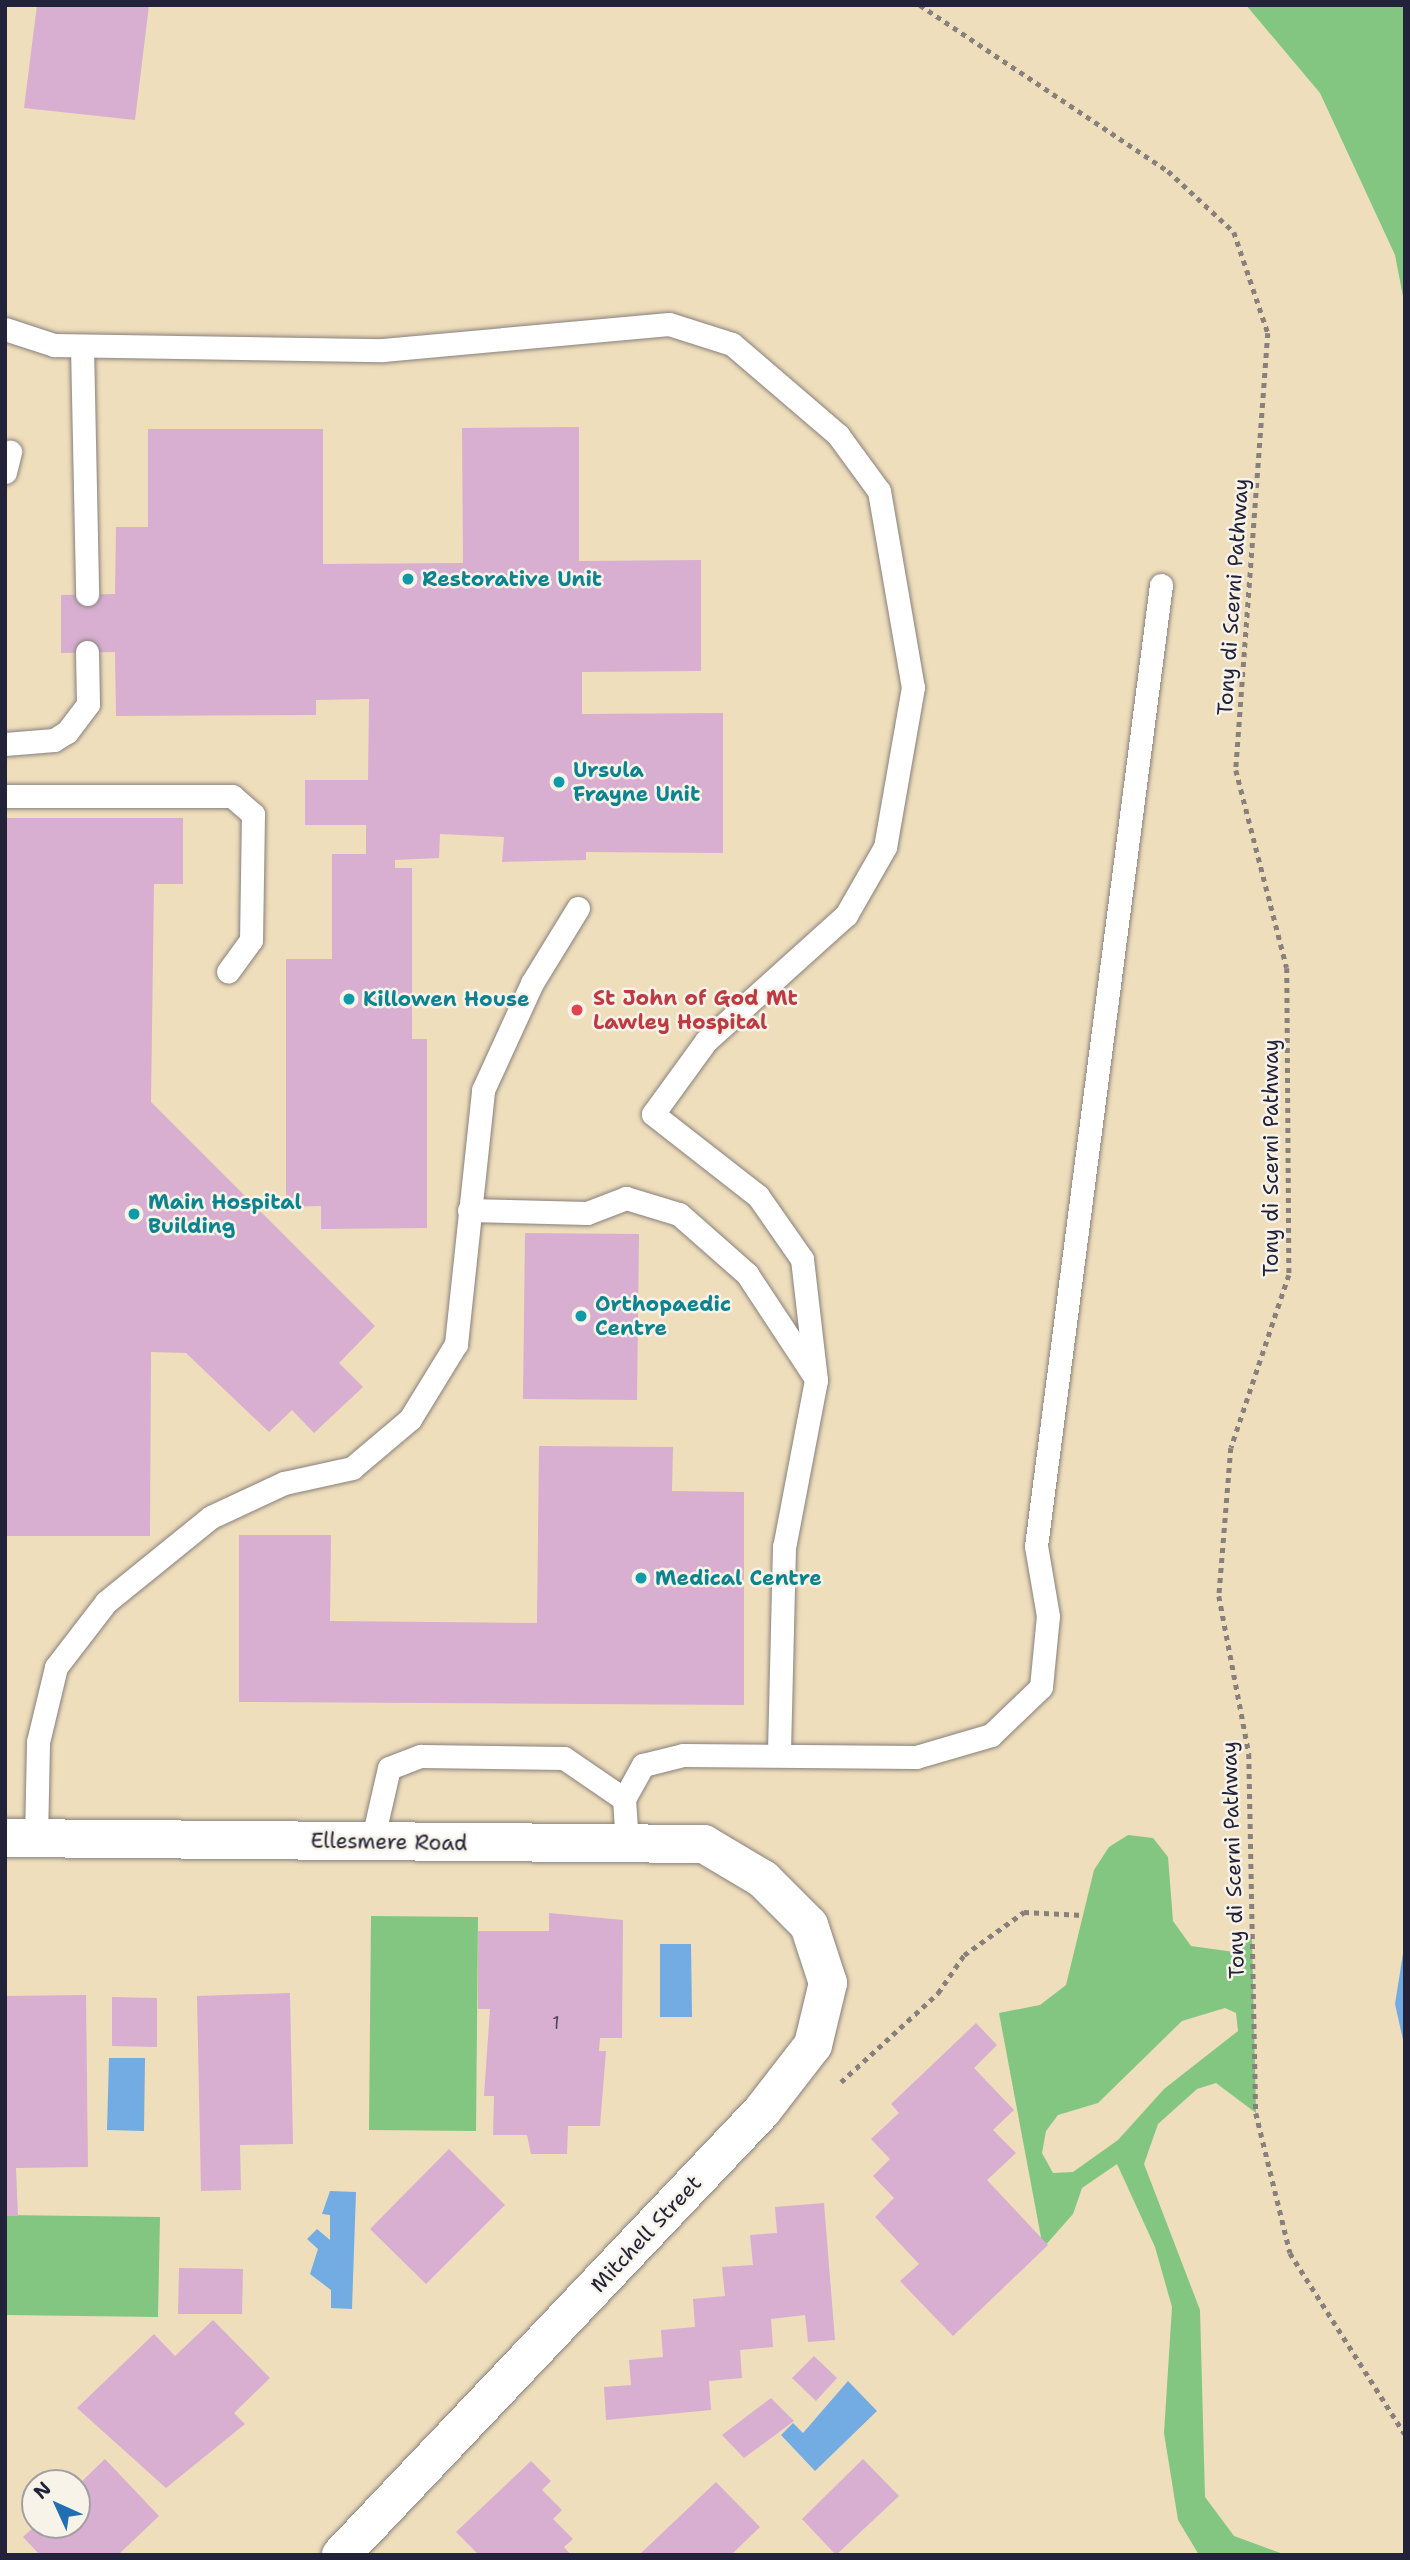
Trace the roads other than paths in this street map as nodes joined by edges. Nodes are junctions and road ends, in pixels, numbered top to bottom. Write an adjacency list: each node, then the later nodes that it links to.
1 (5, 329): 2 (lane)
2 (82, 346): 4 (lane); 11 (lane)
3 (1161, 585): 12 (lane)
4 (86, 594)
5 (87, 652): 6 (lane)
6 (5, 744)
7 (5, 796): 9 (lane)
8 (578, 908): 10 (lane)
9 (228, 972)
10 (470, 1210): 11 (lane); 14 (lane)
11 (817, 1380): 12 (lane)
12 (779, 1755): 13 (lane)
13 (624, 1799): 15 (lane); 16 (lane)
14 (21, 1839): 15 (street, Ellesmere Road)
15 (372, 1842): 16 (street, Ellesmere Road)
16 (627, 1844): 17 (street, Ellesmere Road)
17 (763, 1879): 18 (street, Mitchell Street)
18 (341, 2555)

